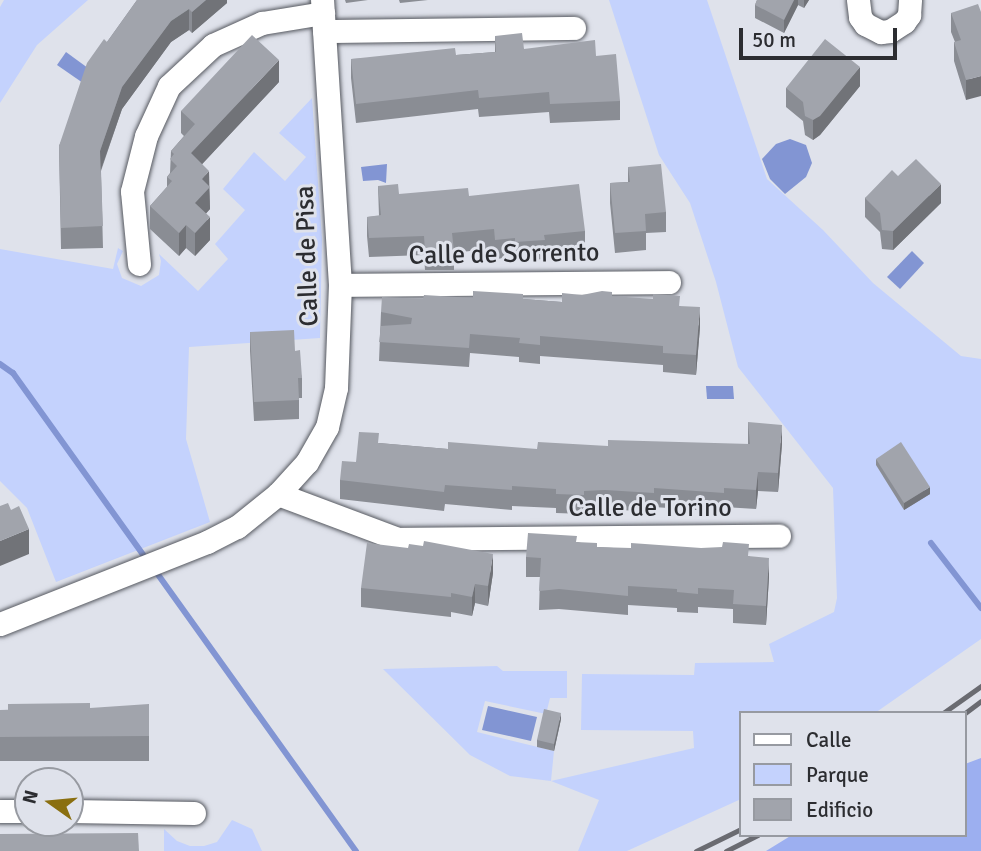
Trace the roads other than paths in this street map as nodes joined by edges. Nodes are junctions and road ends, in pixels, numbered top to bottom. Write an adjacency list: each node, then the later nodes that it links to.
1 (858, 0): 2 (street)
2 (910, 0)
3 (323, 15): 4 (street); 5 (street); 7 (street, Calle de Pisa)
4 (574, 28)
5 (139, 264)
6 (668, 282): 7 (street, Calle de Sorrento)
7 (340, 285): 8 (street, Calle de Pisa)
8 (278, 494): 9 (street, Calle de Torino); 10 (street, Calle de Pisa)
9 (779, 536)
10 (0, 624)
11 (84, 811): 12 (street)
12 (194, 813)

